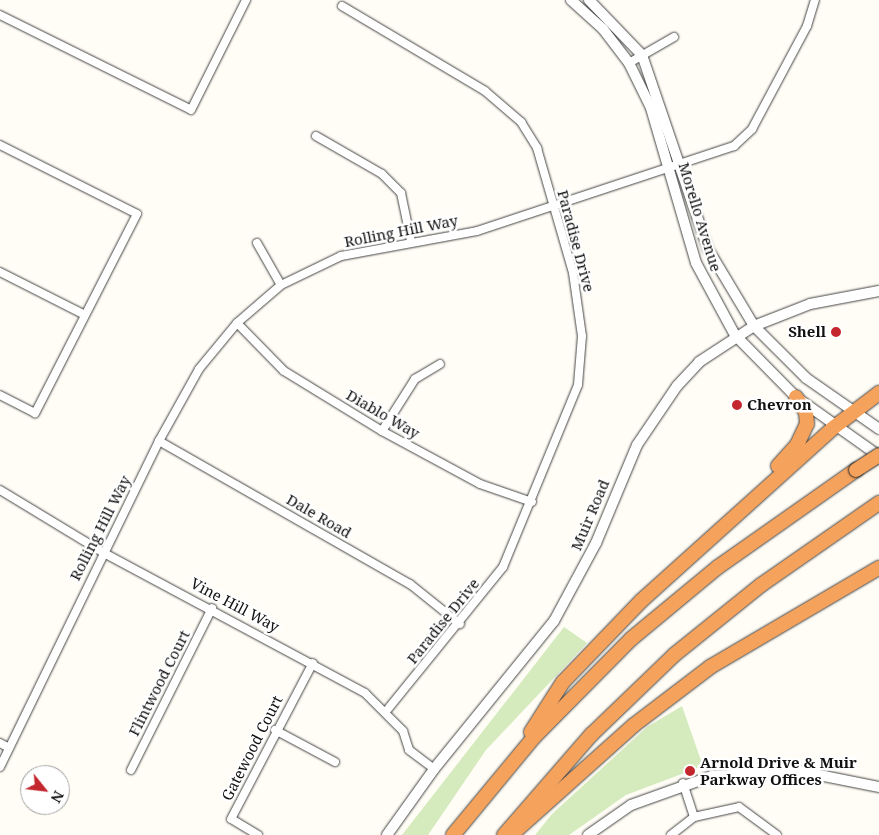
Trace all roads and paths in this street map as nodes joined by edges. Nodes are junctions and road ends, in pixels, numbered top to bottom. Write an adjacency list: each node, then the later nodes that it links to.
1 (246, 0): 6 (street)
2 (571, 0): 9 (street, Morello Avenue)
3 (589, 0): 8 (street, Morello Avenue)
4 (815, 0): 12 (street, Rolling Hill Way)
5 (342, 6): 14 (street, Paradise Drive)
6 (0, 15)
7 (674, 36): 8 (street)
8 (642, 55): 9 (street); 12 (street, Morello Avenue)
9 (629, 63): 13 (street, Morello Avenue)
10 (316, 136): 15 (street)
11 (0, 145): 20 (street)
12 (682, 165): 13 (street, Rolling Hill Way); 22 (street, Morello Avenue)
13 (669, 170): 14 (street, Rolling Hill Way); 23 (street, Morello Avenue)
14 (552, 206): 15 (street, Rolling Hill Way); 36 (street, Paradise Drive)
15 (410, 241): 18 (street, Rolling Hill Way)
16 (257, 243): 18 (street)
17 (0, 272): 20 (street)
18 (281, 285): 21 (street, Rolling Hill Way)
19 (879, 291): 22 (street, Muir Road)
20 (86, 315): 26 (street)
21 (237, 322): 31 (street, Diablo Way); 32 (street, Rolling Hill Way)
22 (754, 326): 23 (street, Muir Road); 28 (street, Morello Avenue)
23 (735, 335): 27 (street, Morello Avenue); 50 (street, Muir Road)
24 (440, 364): 31 (street)
25 (879, 393): 28 (highway)
26 (0, 395)
27 (796, 397): 29 (street, Morello Avenue); 34 (highway)
28 (852, 412): 29 (highway); 30 (street, Morello Avenue)
29 (834, 428): 33 (street, Morello Avenue); 34 (highway)
30 (879, 429)
31 (382, 431): 36 (street, Diablo Way)
32 (159, 441): 38 (street, Rolling Hill Way); 41 (street, Dale Road)
33 (879, 456): 47 (highway, bridge)
34 (764, 488): 47 (highway)
35 (0, 490): 38 (street, Vine Hill Way)
36 (532, 502): 41 (street, Paradise Drive)
37 (879, 503): 58 (highway)
38 (104, 553): 40 (street, Vine Hill Way); 46 (street, Rolling Hill Way)
39 (879, 568): 59 (highway)
40 (212, 608): 42 (street, Vine Hill Way); 51 (street, Flintwood Court)
41 (460, 624): 43 (street, Paradise Drive)
42 (313, 663): 43 (street, Vine Hill Way); 44 (street, Gatewood Court)
43 (387, 710): 50 (street, Vine Hill Way)
44 (275, 730): 48 (street); 55 (street, Gatewood Court)
45 (0, 743): 46 (street)
46 (10, 748): 49 (street, Rolling Hill Way)
47 (520, 752): 57 (highway)
48 (335, 762)
49 (0, 767)
50 (434, 769): 56 (street, Muir Road)
51 (131, 770)
52 (683, 783): 53 (street); 54 (street); 60 (street)
53 (879, 787)
54 (694, 817): 61 (street); 62 (street)
55 (258, 835)
56 (388, 835)
57 (453, 835)
58 (504, 835)
59 (511, 835)
60 (588, 835)
61 (671, 835)
62 (777, 835)

